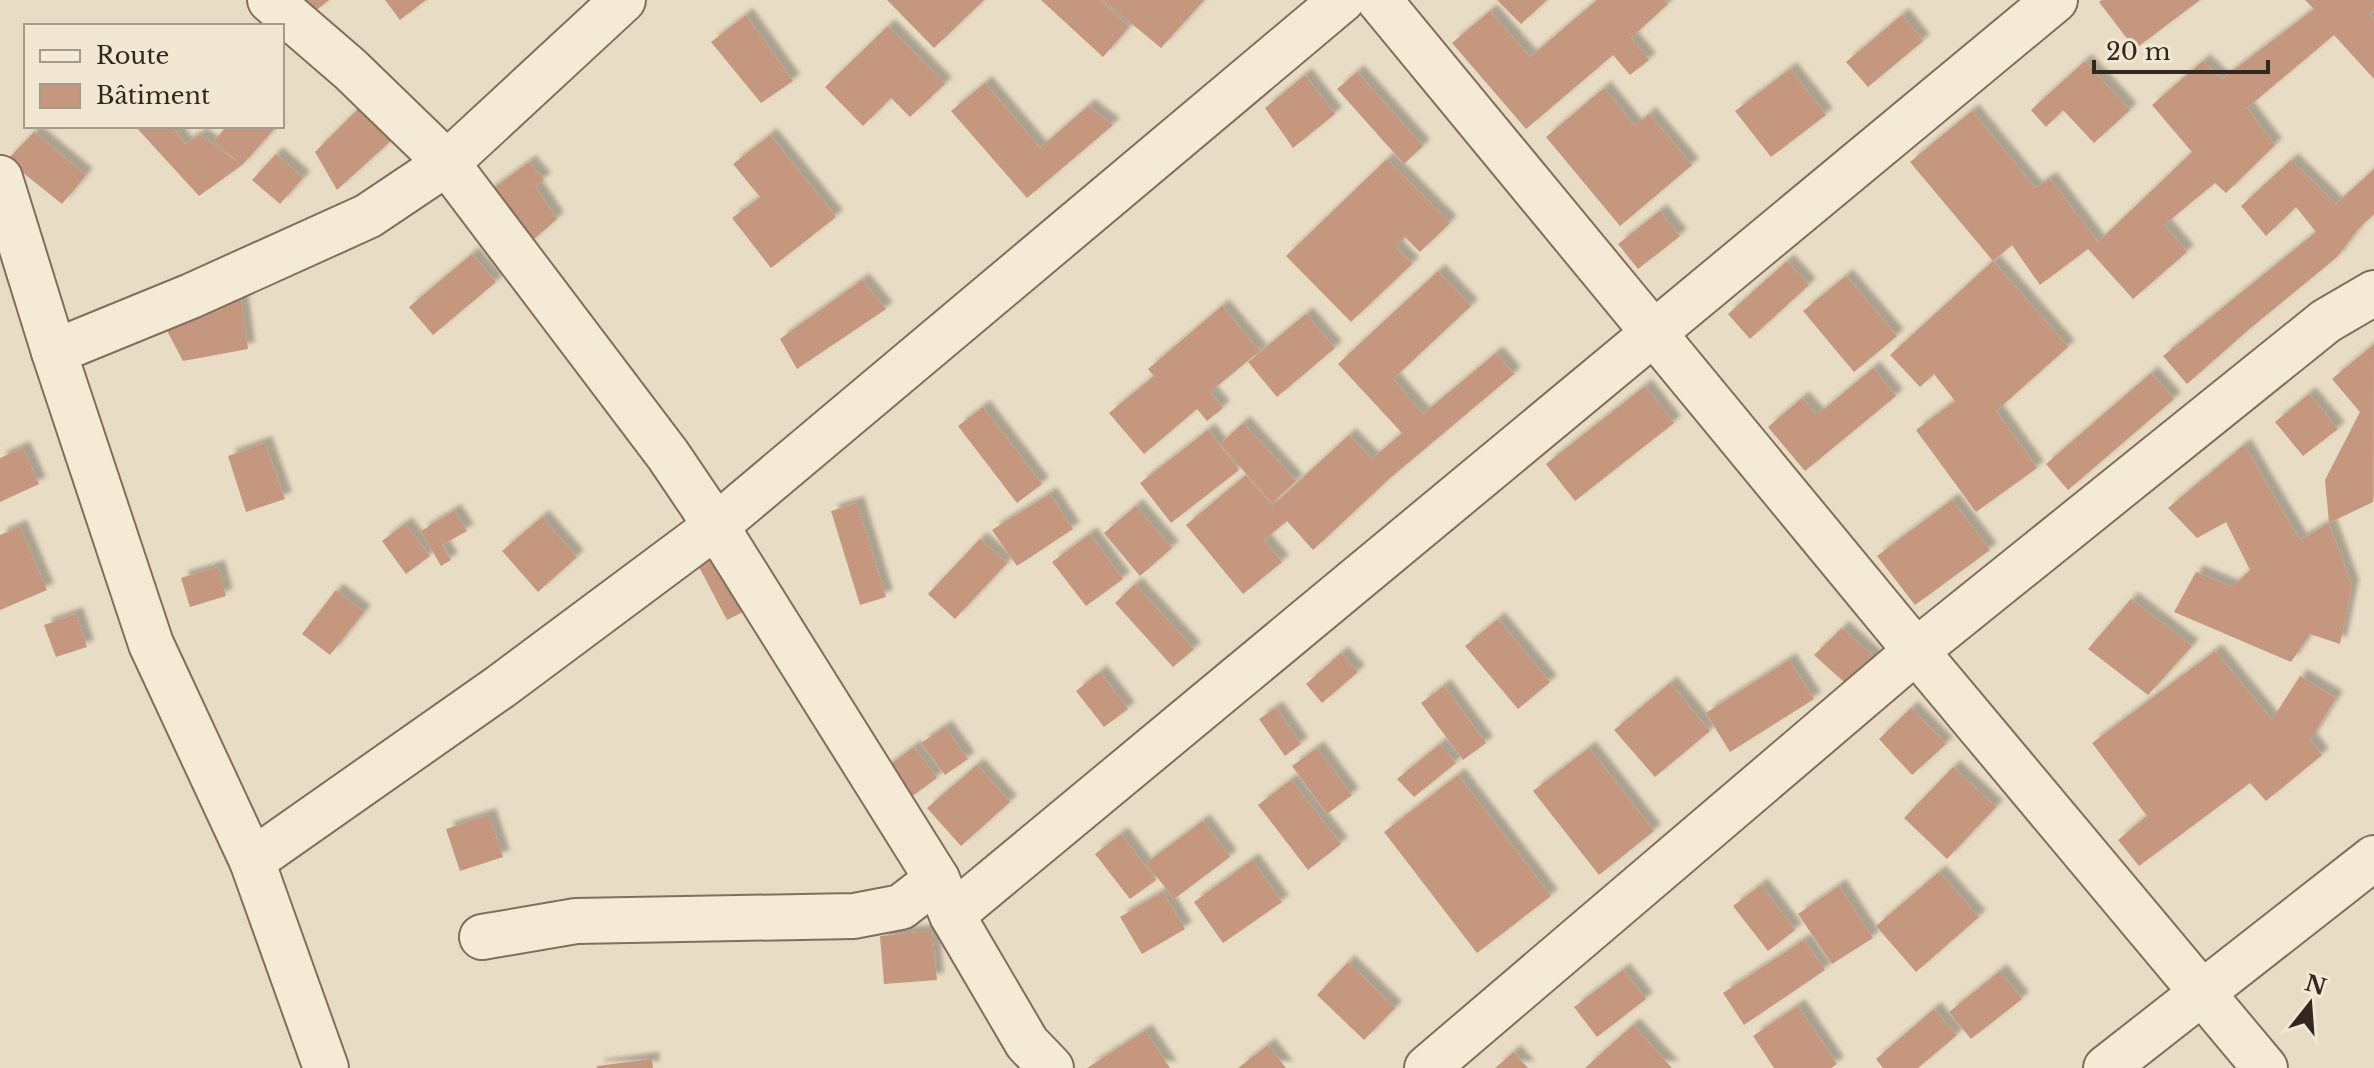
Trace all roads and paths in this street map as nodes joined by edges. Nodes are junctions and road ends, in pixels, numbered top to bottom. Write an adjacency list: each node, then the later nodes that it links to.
1 (270, 0): 6 (street)
2 (623, 0): 6 (street)
3 (1342, 0): 11 (street)
4 (1379, 0): 9 (street)
5 (2055, 0): 9 (street)
6 (447, 163): 10 (street); 11 (street)
7 (0, 178): 10 (street)
8 (2374, 293): 12 (street)
9 (1656, 333): 12 (street); 15 (street)
10 (54, 352): 14 (street)
11 (716, 526): 14 (street); 15 (street)
12 (1916, 651): 17 (street); 20 (street)
13 (2374, 858): 17 (street)
14 (252, 861): 18 (street)
15 (945, 897): 16 (street); 19 (street)
16 (482, 937)
17 (2202, 992): 21 (street); 22 (street)
18 (326, 1068)
19 (1051, 1068)
20 (1427, 1068)
21 (2106, 1068)
22 (2265, 1068)

